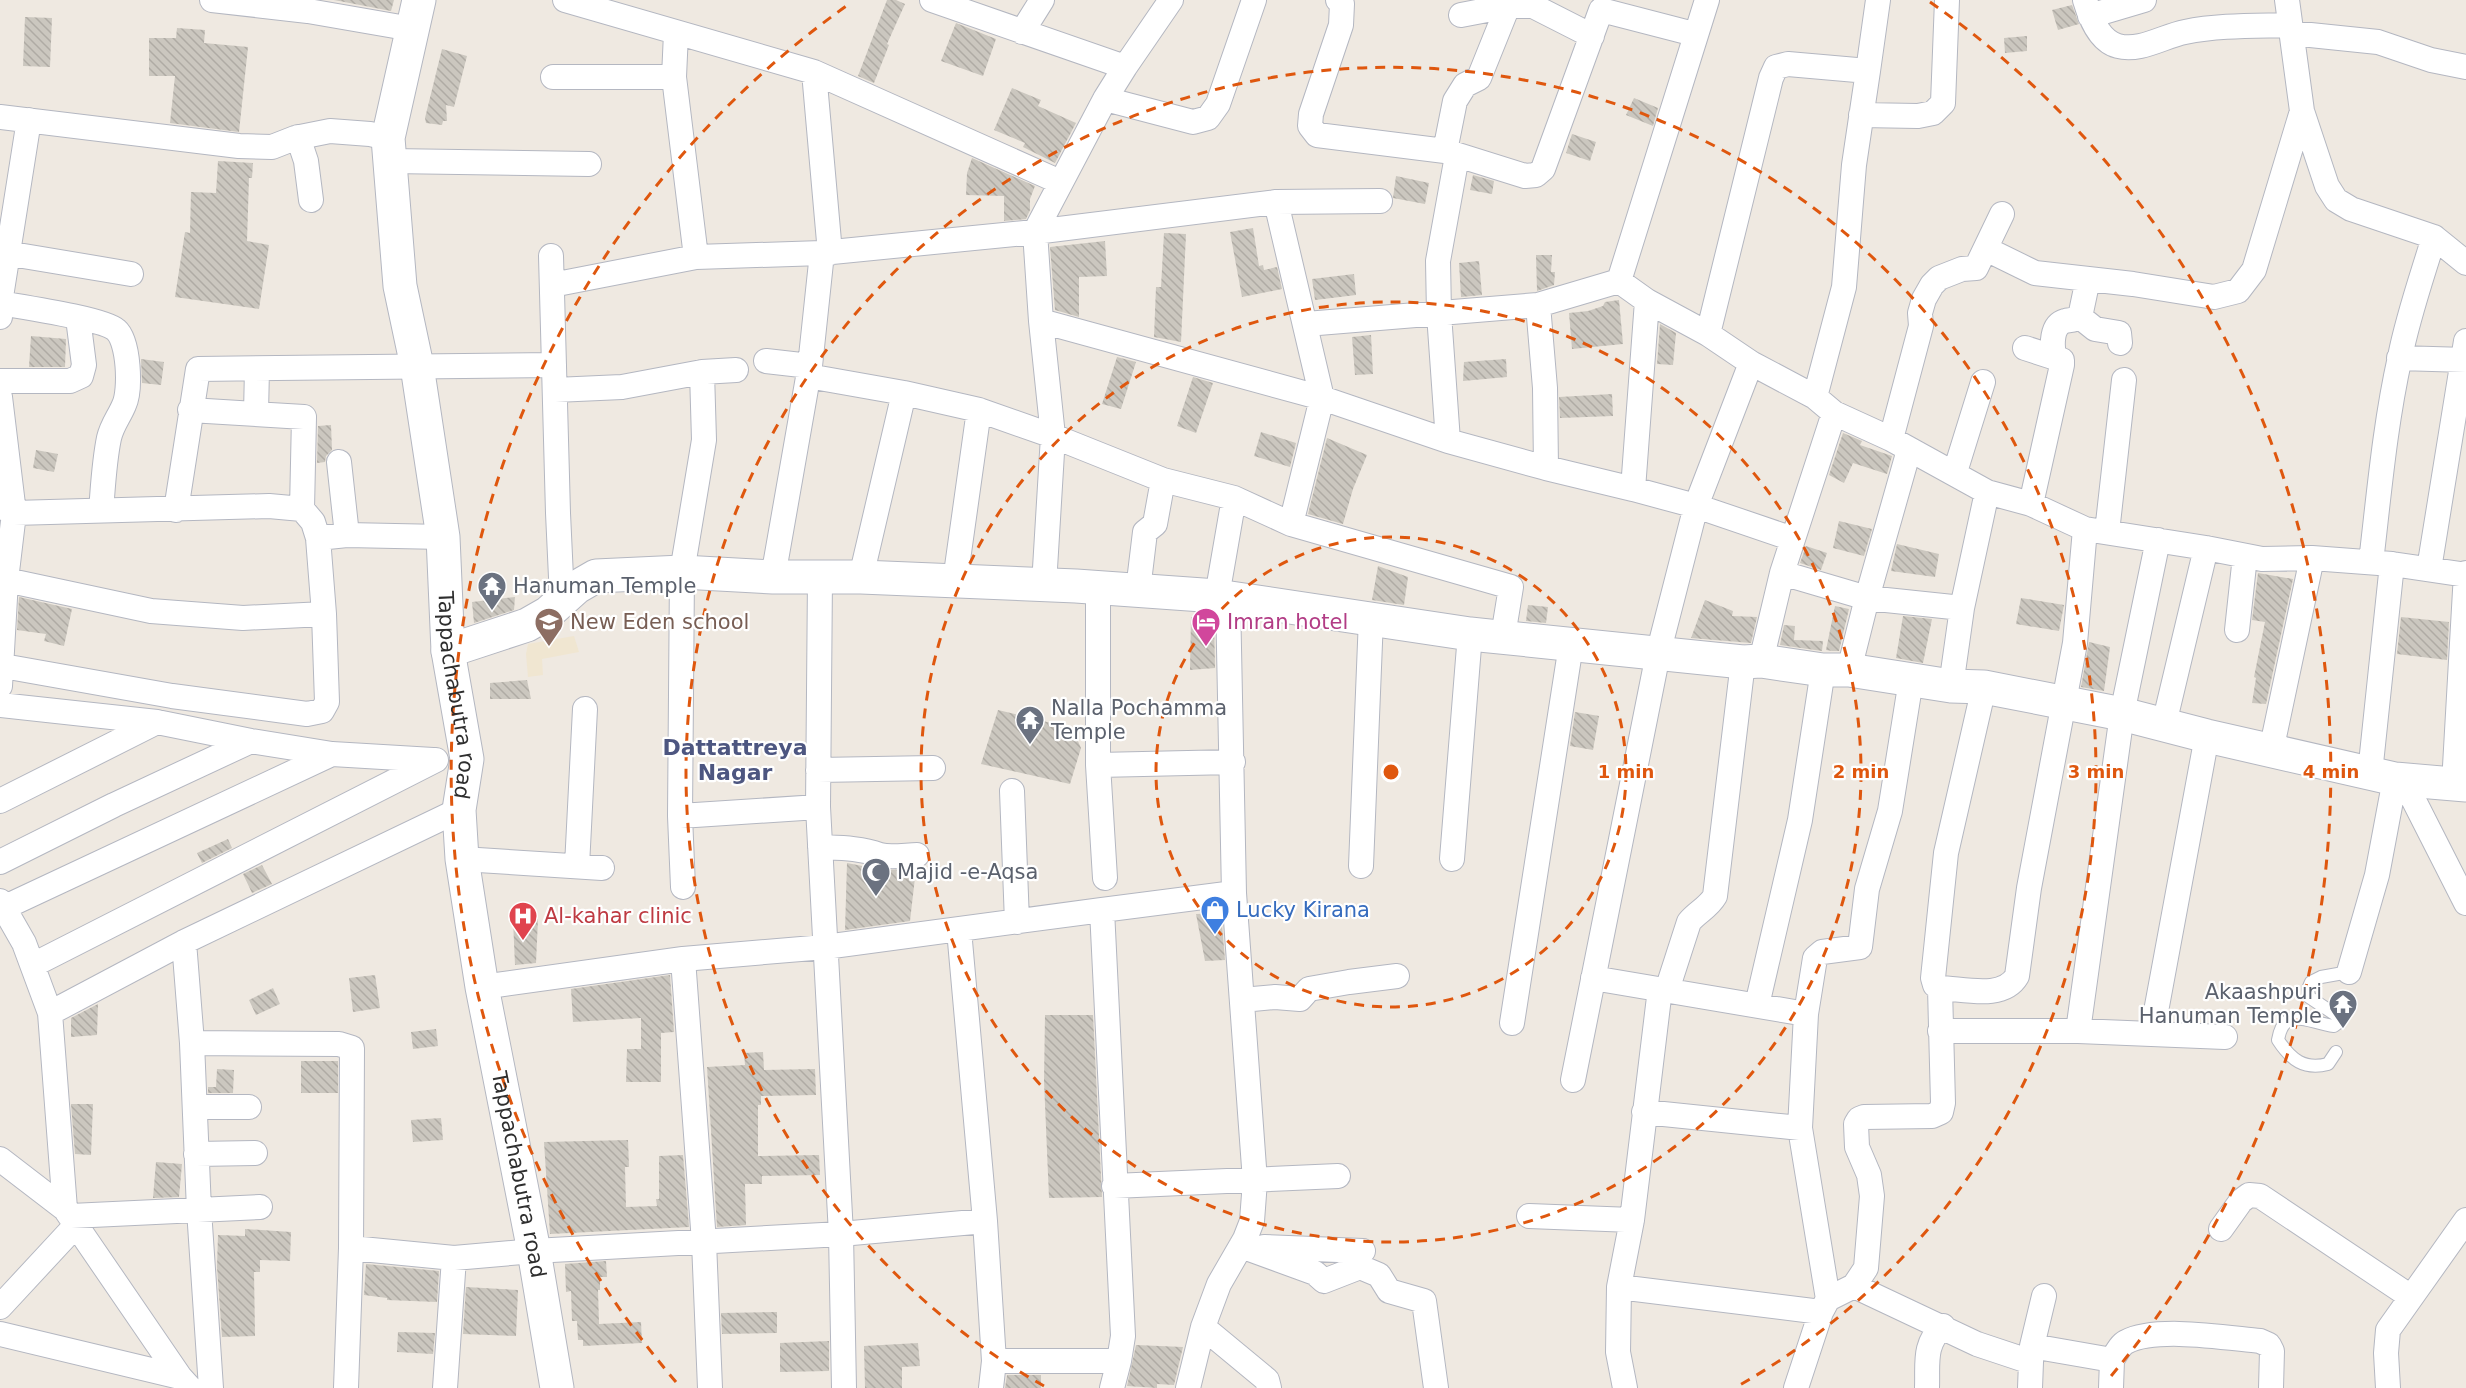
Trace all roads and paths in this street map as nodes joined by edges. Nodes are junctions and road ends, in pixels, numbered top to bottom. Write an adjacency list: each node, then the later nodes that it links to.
1 (212, 0): 15 (street)
2 (566, 0): 22 (street)
3 (932, 0): 21 (street)
4 (1042, 0): 21 (street)
5 (1171, 0): 25 (street)
6 (1254, 0): 31 (street)
7 (1338, 0): 38 (street)
8 (1707, 0): 23 (street)
9 (1878, 0): 27 (street)
10 (1947, 0): 33 (street)
11 (2144, 0): 17 (street)
12 (2287, 0): 20 (street)
13 (1534, 3): 16 (street); 24 (street)
14 (1602, 5): 23 (street); 24 (street)
15 (308, 6): 18 (street)
16 (1508, 6): 19 (street); 38 (street)
17 (2087, 8): 20 (street)
18 (416, 14): 37 (street, Tappachabutra road)
19 (1461, 15)
20 (2291, 29): 26 (street); 32 (street)
21 (1022, 32): 25 (street)
22 (676, 33): 28 (street); 30 (street)
23 (1694, 34): 56 (street)
24 (1592, 36): 38 (street)
25 (1125, 67): 31 (street)
26 (2466, 67)
27 (1868, 71): 33 (street); 67 (street)
28 (814, 72): 40 (street); 50 (street)
29 (553, 77): 30 (street)
30 (674, 77): 52 (street)
31 (1105, 99): 40 (street)
32 (2302, 111): 47 (street); 55 (street)
33 (1861, 115): 87 (street)
34 (0, 117): 35 (street)
35 (28, 120): 36 (street); 41 (street)
36 (298, 137): 37 (street); 42 (street)
37 (389, 150): 39 (street); 76 (street, Tappachabutra road)
38 (1451, 154): 61 (street)
39 (589, 164)
40 (1060, 182): 46 (street)
41 (9, 187): 49 (street)
42 (311, 200)
43 (1380, 201): 44 (street)
44 (1276, 202): 46 (street); 66 (street)
45 (2002, 214): 48 (street)
46 (1035, 232): 50 (street); 65 (street)
47 (2434, 237): 53 (street); 72 (street)
48 (1986, 249): 55 (street); 95 (street)
49 (4, 253): 54 (street); 59 (street)
50 (826, 254): 52 (street); 79 (street)
51 (551, 256): 57 (street)
52 (696, 257): 57 (street)
53 (2466, 262)
54 (131, 274)
55 (2088, 279): 63 (street)
56 (1619, 281): 58 (street); 60 (street)
57 (552, 285): 75 (street)
58 (1647, 301): 67 (street); 100 (street)
59 (0, 303): 62 (street); 64 (street)
60 (1538, 305): 61 (street); 97 (street)
61 (1438, 314): 66 (street); 94 (street)
62 (0, 317)
63 (2080, 317): 68 (street); 71 (street)
64 (78, 318): 81 (street); 108 (street)
65 (1041, 321): 88 (street); 93 (street)
66 (1306, 324): 88 (street)
67 (1708, 334): 74 (street)
68 (2120, 343)
69 (2025, 348): 71 (street)
70 (2465, 354): 72 (street); 120 (street)
71 (2054, 356): 103 (street)
72 (2399, 358): 119 (street)
73 (766, 361): 79 (street)
74 (1751, 363): 87 (street); 104 (street)
75 (554, 365): 76 (street); 84 (street)
76 (417, 366): 77 (street); 112 (street, Tappachabutra road)
77 (257, 369): 89 (street); 91 (street)
78 (736, 370): 80 (street)
79 (809, 371): 85 (street); 124 (street)
80 (702, 372): 84 (street); 121 (street)
81 (0, 381)
82 (2124, 381): 110 (street)
83 (1983, 382): 98 (street)
84 (555, 390): 134 (street)
85 (904, 393): 90 (street); 126 (street)
86 (0, 397): 106 (street)
87 (1815, 397): 92 (street)
88 (1322, 398): 94 (street); 109 (street)
89 (190, 410): 91 (street); 107 (street)
90 (979, 410): 93 (street); 128 (street)
91 (256, 413): 105 (street)
92 (1834, 413): 95 (street); 114 (street)
93 (1053, 436): 99 (street); 129 (street)
94 (1448, 441): 97 (street)
95 (1900, 444): 98 (street); 133 (street)
96 (339, 462): 111 (street)
97 (1546, 468): 100 (street)
98 (1955, 472): 101 (street)
99 (1163, 480): 102 (street); 131 (street)
100 (1633, 489): 104 (street)
101 (1987, 492): 103 (street); 135 (street)
102 (1234, 498): 109 (street); 132 (street)
103 (2031, 504): 110 (street)
104 (1696, 506): 114 (street); 143 (street)
105 (302, 509): 107 (street); 113 (street)
106 (7, 510): 108 (street); 127 (street)
107 (176, 510): 108 (street)
108 (101, 511)
109 (1291, 524): 140 (street)
110 (2096, 530): 115 (street); 150 (street)
111 (347, 536): 112 (street); 113 (street)
112 (442, 537): 142 (street, Tappachabutra road)
113 (318, 538): 136 (street)
114 (1793, 539): 122 (street)
115 (2158, 540): 116 (street); 153 (street)
116 (2206, 548): 117 (street); 155 (street)
117 (2245, 556): 118 (street); 138 (street)
118 (2312, 558): 119 (street); 158 (street)
119 (2382, 563): 120 (street); 165 (street)
120 (2429, 569): 123 (street)
121 (682, 572): 124 (street); 134 (street); 171 (street)
122 (1782, 573): 133 (street); 144 (street)
123 (2466, 574): 166 (street)
124 (773, 577): 125 (street)
125 (820, 577): 126 (street); 164 (street)
126 (861, 577): 128 (street)
127 (6, 580): 136 (street); 146 (street)
128 (955, 581): 129 (street)
129 (1044, 585): 130 (street)
130 (1098, 588): 131 (street); 162 (street)
131 (1138, 590): 132 (street)
132 (1222, 597): 137 (street); 161 (street)
133 (1867, 598): 135 (street); 145 (street)
134 (562, 599): 142 (street)
135 (1962, 608): 148 (street)
136 (324, 614): 146 (street)
137 (1371, 618): 139 (street); 178 (street)
138 (2237, 630)
139 (1470, 634): 140 (street); 175 (street)
140 (1503, 636): 141 (street)
141 (1571, 645): 143 (street); 203 (street)
142 (448, 651): 160 (street, Tappachabutra road)
143 (1658, 654): 144 (street); 195 (street)
144 (1752, 662): 145 (street); 198 (street)
145 (1836, 670): 147 (street); 200 (street)
146 (1, 676)
147 (1911, 680): 148 (street); 202 (street)
148 (1951, 686): 149 (street)
149 (1984, 687): 150 (street); 197 (street)
150 (2065, 703): 153 (street); 197 (street)
151 (0, 705): 154 (street)
152 (585, 709): 177 (street)
153 (2122, 714): 155 (street); 205 (street)
154 (157, 722): 157 (street); 168 (street)
155 (2164, 724): 156 (street)
156 (2207, 736): 158 (street); 206 (street)
157 (251, 741): 159 (street); 176 (street)
158 (2271, 751): 165 (street)
159 (332, 754): 160 (street); 184 (street)
160 (451, 760): 170 (street, Tappachabutra road); 191 (street)
161 (1233, 762): 162 (street); 182 (street)
162 (1098, 765): 180 (street)
163 (933, 768): 164 (street)
164 (818, 770): 169 (street)
165 (2389, 777): 166 (street); 183 (street); 193 (street)
166 (2460, 784)
167 (1012, 791): 186 (street)
168 (0, 801)
169 (818, 807): 171 (street); 172 (street)
170 (459, 810): 174 (street, Tappachabutra road); 189 (street)
171 (680, 816): 181 (street)
172 (820, 848): 173 (street); 190 (street)
173 (917, 855)
174 (462, 859): 177 (street); 196 (street, Tappachabutra road)
175 (1452, 860)
176 (0, 862)
177 (577, 866): 179 (street)
178 (1361, 866)
179 (602, 868)
180 (1105, 878)
181 (683, 887)
182 (1234, 893): 185 (street); 199 (street)
183 (2466, 903)
184 (2, 904): 191 (street)
185 (1102, 910): 186 (street); 220 (street)
186 (1017, 922): 187 (street)
187 (959, 930): 190 (street); 226 (street)
188 (0, 938): 191 (street)
189 (184, 942): 201 (street); 208 (street)
190 (825, 947): 192 (street); 229 (street)
191 (29, 954): 201 (street)
192 (683, 959): 196 (street); 230 (street)
193 (2349, 972): 209 (lane)
194 (1397, 976): 199 (street)
195 (1593, 978): 198 (street); 210 (street)
196 (482, 987): 233 (street, Tappachabutra road)
197 (1940, 988): 204 (street)
198 (1663, 990): 200 (street); 213 (street)
199 (1242, 999): 219 (street)
200 (1757, 1005): 202 (street)
201 (50, 1012): 223 (street)
202 (1806, 1014): 214 (street)
203 (1512, 1023)
204 (1940, 1031): 205 (street); 236 (street)
205 (2078, 1031): 206 (street)
206 (2152, 1033): 207 (street)
207 (2224, 1037)
208 (192, 1043): 211 (street); 232 (street)
209 (2336, 1053)
210 (1573, 1080)
211 (195, 1107): 212 (street); 216 (street)
212 (249, 1107)
213 (1644, 1112): 214 (street); 227 (street)
214 (1800, 1128): 240 (street)
215 (255, 1153): 216 (street)
216 (196, 1154): 222 (street)
217 (3, 1166): 223 (street)
218 (1338, 1176): 219 (street)
219 (1255, 1182): 220 (street); 231 (street)
220 (1114, 1186): 246 (street)
221 (260, 1207): 222 (street)
222 (199, 1210): 223 (street); 250 (street)
223 (71, 1216): 241 (street); 249 (street)
224 (1529, 1216): 227 (street)
225 (2466, 1220): 239 (street)
226 (985, 1221): 229 (street); 248 (street)
227 (1632, 1221): 237 (street)
228 (2221, 1229): 239 (street)
229 (841, 1234): 230 (street); 255 (street)
230 (704, 1242): 233 (street); 254 (street)
231 (1241, 1245): 234 (street); 243 (street); 260 (street)
232 (351, 1248): 235 (street); 251 (street)
233 (534, 1251): 235 (street); 253 (street, Tappachabutra road)
234 (1363, 1251)
235 (454, 1258): 252 (street)
236 (1854, 1286): 240 (street); 242 (street)
237 (1619, 1287): 240 (street); 261 (street)
238 (2044, 1296): 245 (street)
239 (2411, 1297): 267 (street)
240 (1825, 1306): 262 (street)
241 (0, 1307)
242 (1943, 1326): 245 (street); 263 (street)
243 (1203, 1327): 258 (street); 259 (street)
244 (0, 1334): 249 (street)
245 (2032, 1354): 247 (street); 264 (street)
246 (1119, 1360): 248 (street); 257 (street)
247 (2112, 1360): 265 (street); 266 (street)
248 (994, 1361): 256 (street)
249 (185, 1383)
250 (211, 1388)
251 (346, 1388)
252 (445, 1388)
253 (557, 1388)
254 (710, 1388)
255 (844, 1388)
256 (991, 1388)
257 (1112, 1388)
258 (1188, 1388)
259 (1269, 1388)
260 (1436, 1388)
261 (1625, 1388)
262 (1796, 1388)
263 (1927, 1388)
264 (2030, 1388)
265 (2111, 1388)
266 (2271, 1388)
267 (2388, 1388)

